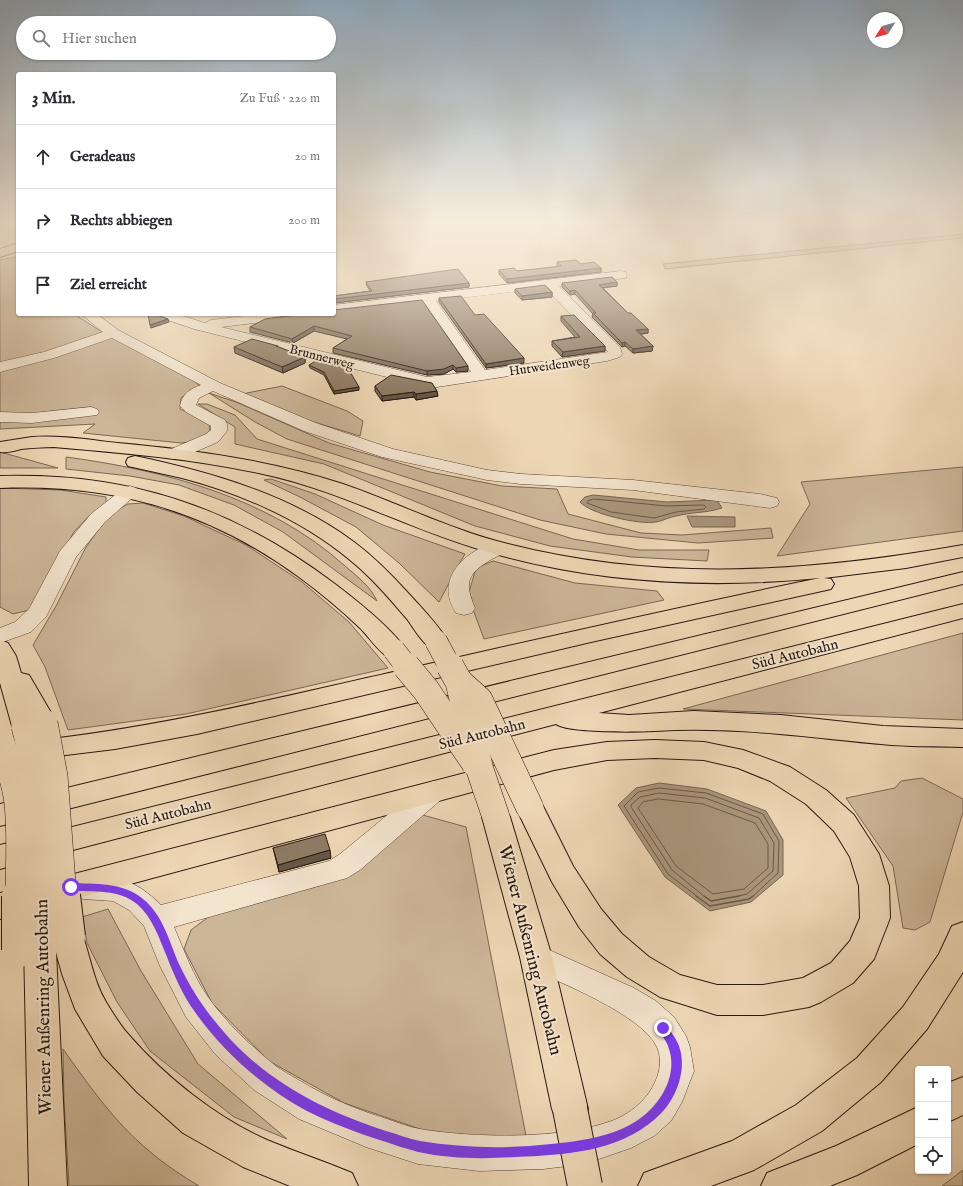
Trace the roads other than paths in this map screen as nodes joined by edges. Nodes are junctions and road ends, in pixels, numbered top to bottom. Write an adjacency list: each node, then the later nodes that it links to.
1 (586, 279): 2 (street)
2 (549, 284): 3 (street); 11 (street, Hutweidenweg)
3 (427, 298): 4 (street); 11 (street)
4 (336, 310)
5 (91, 316): 9 (street)
6 (170, 316): 8 (street, Brunnerweg)
7 (281, 316): 8 (street)
8 (199, 326): 11 (street, Brunnerweg)
9 (113, 333): 10 (street); 12 (street)
10 (0, 367)
11 (481, 375)
12 (214, 386): 15 (street); 18 (street)
13 (91, 412): 14 (street)
14 (0, 417)
15 (175, 454): 19 (main road); 26 (main road, bridge)
16 (0, 482): 17 (main road)
17 (130, 492): 25 (street); 33 (main road, bridge)
18 (770, 502)
19 (497, 548): 21 (main road); 23 (street)
20 (963, 551): 21 (main road)
21 (940, 555): 31 (main road)
22 (963, 578): 32 (main road)
23 (464, 608)
24 (963, 611): 27 (main road, Süd Autobahn)
25 (1, 647): 28 (main road)
26 (459, 682): 33 (main road, Wiener Außenring Autobahn, bridge); 34 (main road, bridge)
27 (548, 717): 29 (main road); 37 (main road, Süd Autobahn)
28 (34, 724): 42 (main road, Wiener Außenring Autobahn, bridge); 42 (main road, bridge)
29 (963, 738)
30 (0, 740): 42 (main road, bridge)
31 (0, 753)
32 (208, 764): 35 (main road); 36 (main road)
33 (480, 770): 43 (main road, Wiener Außenring Autobahn, bridge)
34 (434, 791): 38 (main road); 40 (street)
35 (0, 795)
36 (0, 815)
37 (0, 857)
38 (71, 887): 39 (main road); 40 (street)
39 (0, 906)
40 (156, 919): 43 (street)
41 (963, 935): 50 (main road)
42 (42, 944): 47 (main road, Wiener Außenring Autobahn); 48 (main road)
43 (536, 957): 49 (main road, Wiener Außenring Autobahn, bridge)
44 (963, 1094): 45 (main road)
45 (951, 1102)
46 (915, 1126): 51 (main road)
47 (48, 1186)
48 (339, 1186)
49 (585, 1186)
50 (657, 1186)
51 (780, 1186)

